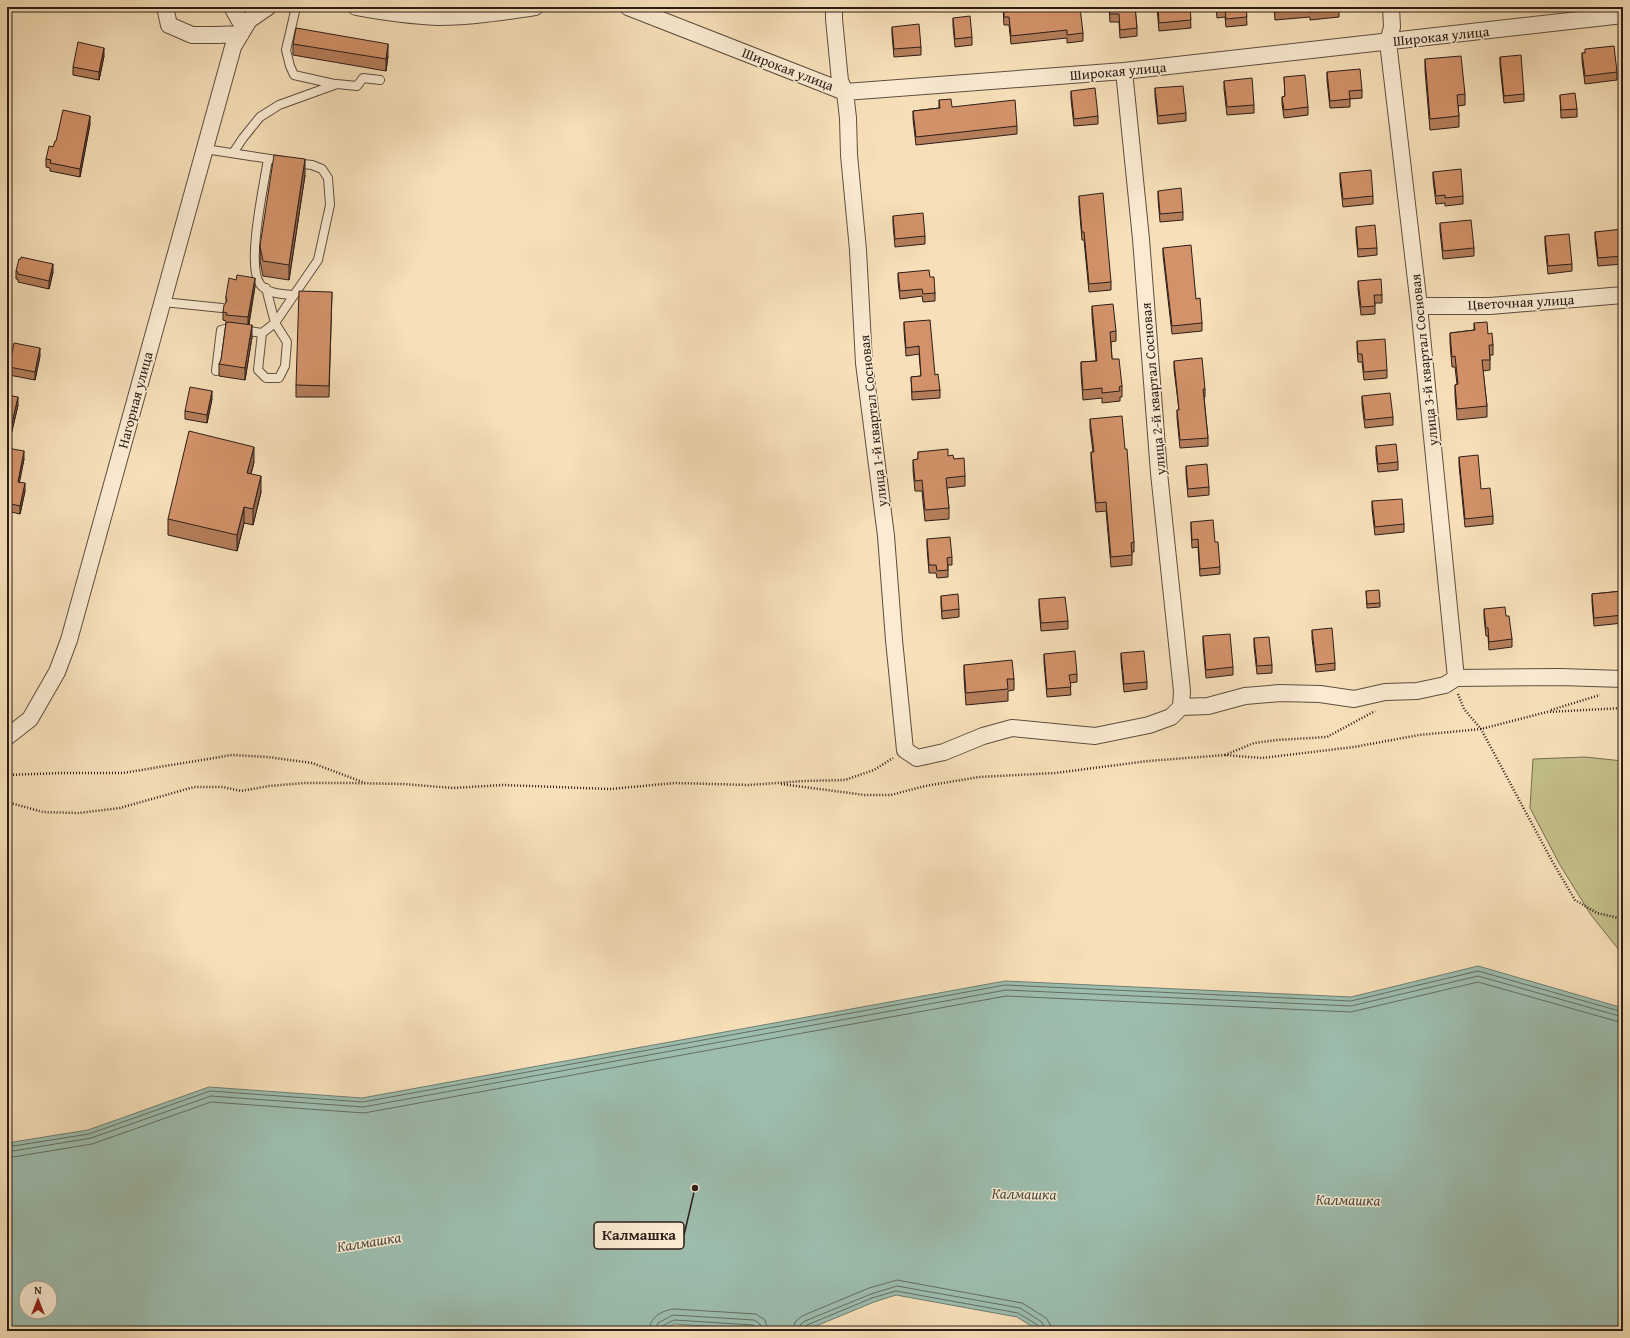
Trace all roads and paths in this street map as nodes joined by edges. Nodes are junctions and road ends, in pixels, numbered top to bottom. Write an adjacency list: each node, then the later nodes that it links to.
1 (165, 7): 12 (street)
2 (232, 7): 12 (street)
3 (268, 7): 12 (street)
4 (296, 7): 16 (lane)
5 (356, 7): 10 (street)
6 (535, 7): 10 (street)
7 (628, 7): 17 (street, Широкая улица)
8 (834, 7): 17 (street, улица 1-й квартал Сосновая)
9 (1391, 7): 13 (street, улица 3-й квартал Сосновая)
10 (464, 11)
11 (1623, 15): 13 (street, Широкая улица)
12 (239, 36): 18 (street, Нагорная улица)
13 (1388, 42): 14 (street, Широкая улица); 25 (street, улица 3-й квартал Сосновая)
14 (1124, 71): 17 (street, Широкая улица); 33 (street, улица 2-й квартал Сосновая)
15 (380, 80): 16 (lane)
16 (335, 84): 19 (lane)
17 (845, 92): 39 (street, улица 1-й квартал Сосновая)
18 (205, 149): 19 (lane); 24 (street, Нагорная улица)
19 (233, 153): 20 (lane)
20 (268, 159): 21 (lane); 23 (lane)
21 (266, 288): 23 (lane); 27 (lane)
22 (1623, 295): 25 (street, Цветочная улица)
23 (294, 296): 27 (lane)
24 (163, 302): 26 (lane); 38 (street, Нагорная улица)
25 (1419, 306): 30 (street, улица 3-й квартал Сосновая)
26 (222, 308)
27 (275, 323): 28 (lane); 28 (lane)
28 (262, 333): 29 (lane)
29 (216, 371)
30 (1456, 678): 31 (street); 33 (street); 37 (path)
31 (1623, 679)
32 (1603, 694): 36 (path)
33 (1181, 707): 39 (street)
34 (1379, 708): 40 (path)
35 (1623, 708): 36 (path)
36 (1547, 712): 37 (path)
37 (1481, 729): 40 (path); 45 (path)
38 (7, 738)
39 (905, 750): 42 (path)
40 (1225, 755): 42 (path)
41 (7, 775): 43 (path)
42 (774, 783): 43 (path)
43 (368, 784): 44 (path)
44 (7, 802)
45 (1623, 919)

